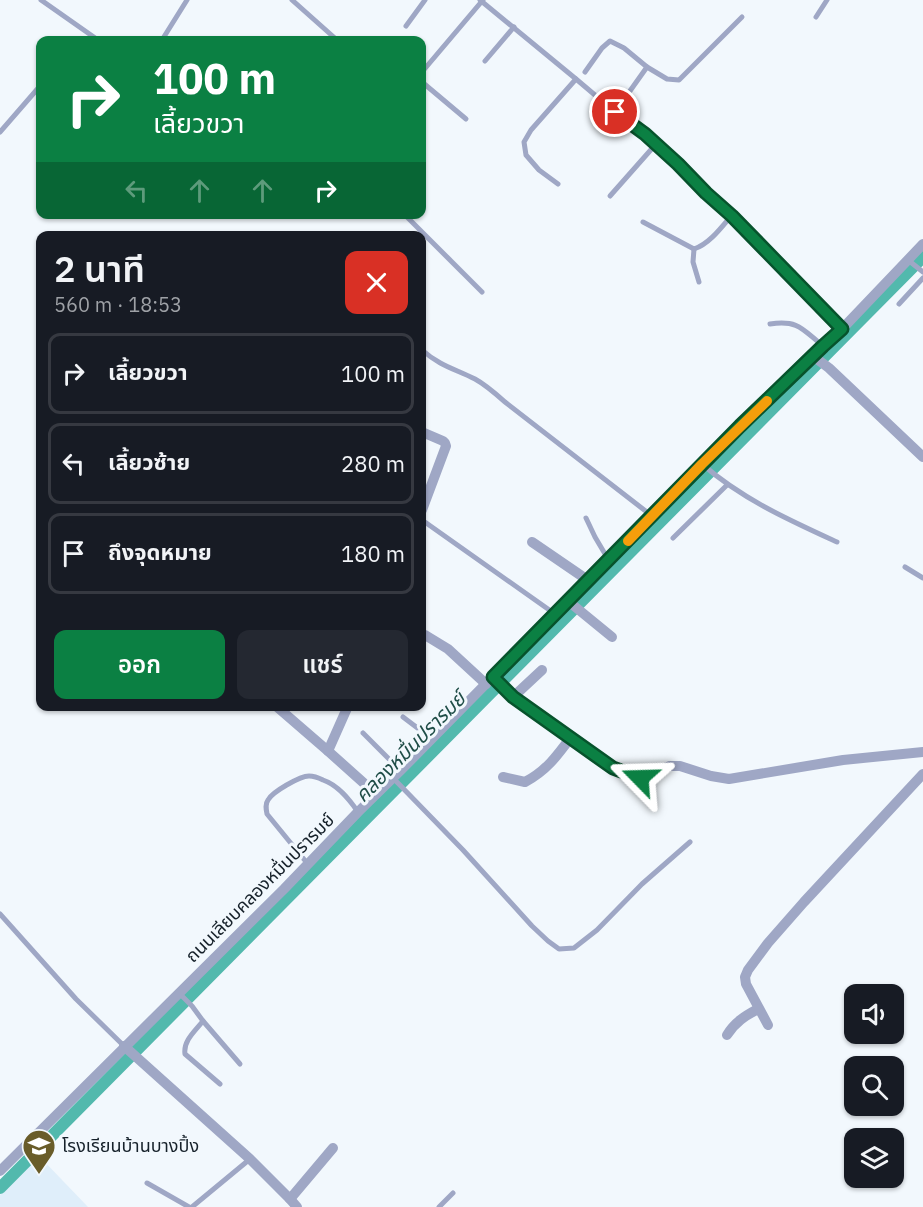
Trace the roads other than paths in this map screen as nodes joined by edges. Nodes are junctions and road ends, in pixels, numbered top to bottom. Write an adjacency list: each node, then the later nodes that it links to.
1 (40, 0): 11 (lane)
2 (187, 0): 13 (lane)
3 (292, 0): 14 (lane)
4 (425, 0): 9 (lane)
5 (827, 0): 8 (lane)
6 (482, 1): 10 (lane); 16 (lane)
7 (742, 17): 17 (lane)
8 (816, 17)
9 (406, 26)
10 (514, 27): 15 (lane); 19 (lane)
11 (89, 34): 12 (lane)
12 (92, 36)
13 (164, 36)
14 (332, 36)
15 (485, 61)
16 (426, 67)
17 (647, 67): 18 (lane); 22 (lane)
18 (585, 72)
19 (576, 79): 22 (lane); 26 (lane)
20 (426, 85): 23 (lane)
21 (36, 91): 24 (lane)
22 (615, 112): 25 (lane)
23 (466, 119)
24 (0, 132)
25 (656, 144): 27 (lane); 28 (lane)
26 (558, 184)
27 (610, 196)
28 (732, 216): 34 (lane); 42 (lane)
29 (409, 219): 31 (lane)
30 (643, 222): 34 (lane)
31 (421, 231)
32 (426, 236): 39 (lane)
33 (923, 244): 35 (street, ถนนเลียบคลองหมื่นปรารมย์)
34 (694, 249): 38 (lane)
35 (908, 260): 36 (lane); 42 (street, ถนนเลียบคลองหมื่นปรารมย์)
36 (923, 272)
37 (923, 278): 40 (lane)
38 (699, 282)
39 (482, 292)
40 (899, 304)
41 (770, 324): 43 (lane)
42 (842, 329): 43 (street, ถนนเลียบคลองหมื่นปรารมย์)
43 (823, 346): 45 (street, ถนนเลียบคลองหมื่นปรารมย์)
44 (426, 354): 51 (lane)
45 (813, 356): 47 (street); 48 (street, ถนนเลียบคลองหมื่นปรารมย์)
46 (426, 434): 50 (street)
47 (923, 457)
48 (704, 466): 49 (lane); 51 (street, ถนนเลียบคลองหมื่นปรารมย์)
49 (727, 484): 54 (lane); 56 (lane)
50 (426, 499)
51 (652, 516): 57 (street, ถนนเลียบคลองหมื่นปรารมย์)
52 (586, 518): 57 (lane)
53 (426, 523): 62 (lane)
54 (673, 538)
55 (532, 542): 60 (street)
56 (837, 543)
57 (609, 560): 60 (street, ถนนเลียบคลองหมื่นปรารมย์)
58 (906, 567): 59 (lane)
59 (923, 578)
60 (588, 581): 61 (street, ถนนเลียบคลองหมื่นปรารมย์)
61 (575, 607): 62 (street, ถนนเลียบคลองหมื่นปรารมย์); 64 (street)
62 (555, 615): 66 (street, ถนนเลียบคลองหมื่นปรารมย์)
63 (426, 636): 66 (street)
64 (612, 637)
65 (542, 670): 67 (street)
66 (492, 681): 67 (street); 73 (street, ถนนเลียบคลองหมื่นปรารมย์)
67 (511, 694): 72 (street)
68 (282, 711): 74 (street)
69 (346, 711): 74 (street)
70 (403, 717): 73 (lane)
71 (363, 733): 78 (lane)
72 (571, 737): 75 (street); 77 (street)
73 (432, 739): 78 (street, ถนนเลียบคลองหมื่นปรารมย์)
74 (328, 751): 79 (street)
75 (923, 752)
76 (923, 774): 85 (street)
77 (503, 777)
78 (399, 781): 79 (street, ถนนเลียบคลองหมื่นปรารมย์); 81 (lane)
79 (376, 794): 80 (street, ถนนเลียบคลองหมื่นปรารมย์)
80 (358, 812): 82 (street, ถนนเลียบคลองหมื่นปรารมย์); 82 (lane)
81 (690, 842)
82 (308, 865): 84 (street, ถนนเลียบคลองหมื่นปรารมย์)
83 (0, 914): 89 (lane)
84 (182, 996): 86 (lane); 89 (street, ถนนเลียบคลองหมื่นปรารมย์)
85 (758, 1009): 87 (street); 88 (street)
86 (203, 1021): 90 (lane); 91 (lane)
87 (768, 1025)
88 (727, 1035)
89 (128, 1049): 93 (street); 94 (street, ถนนเลียบคลองหมื่นปรารมย์)
90 (240, 1064)
91 (220, 1084)
92 (333, 1148): 97 (street)
93 (250, 1159): 97 (street); 98 (lane)
94 (0, 1171)
95 (147, 1183): 98 (lane)
96 (453, 1193): 99 (lane)
97 (293, 1203)
98 (191, 1207)
99 (439, 1207)

